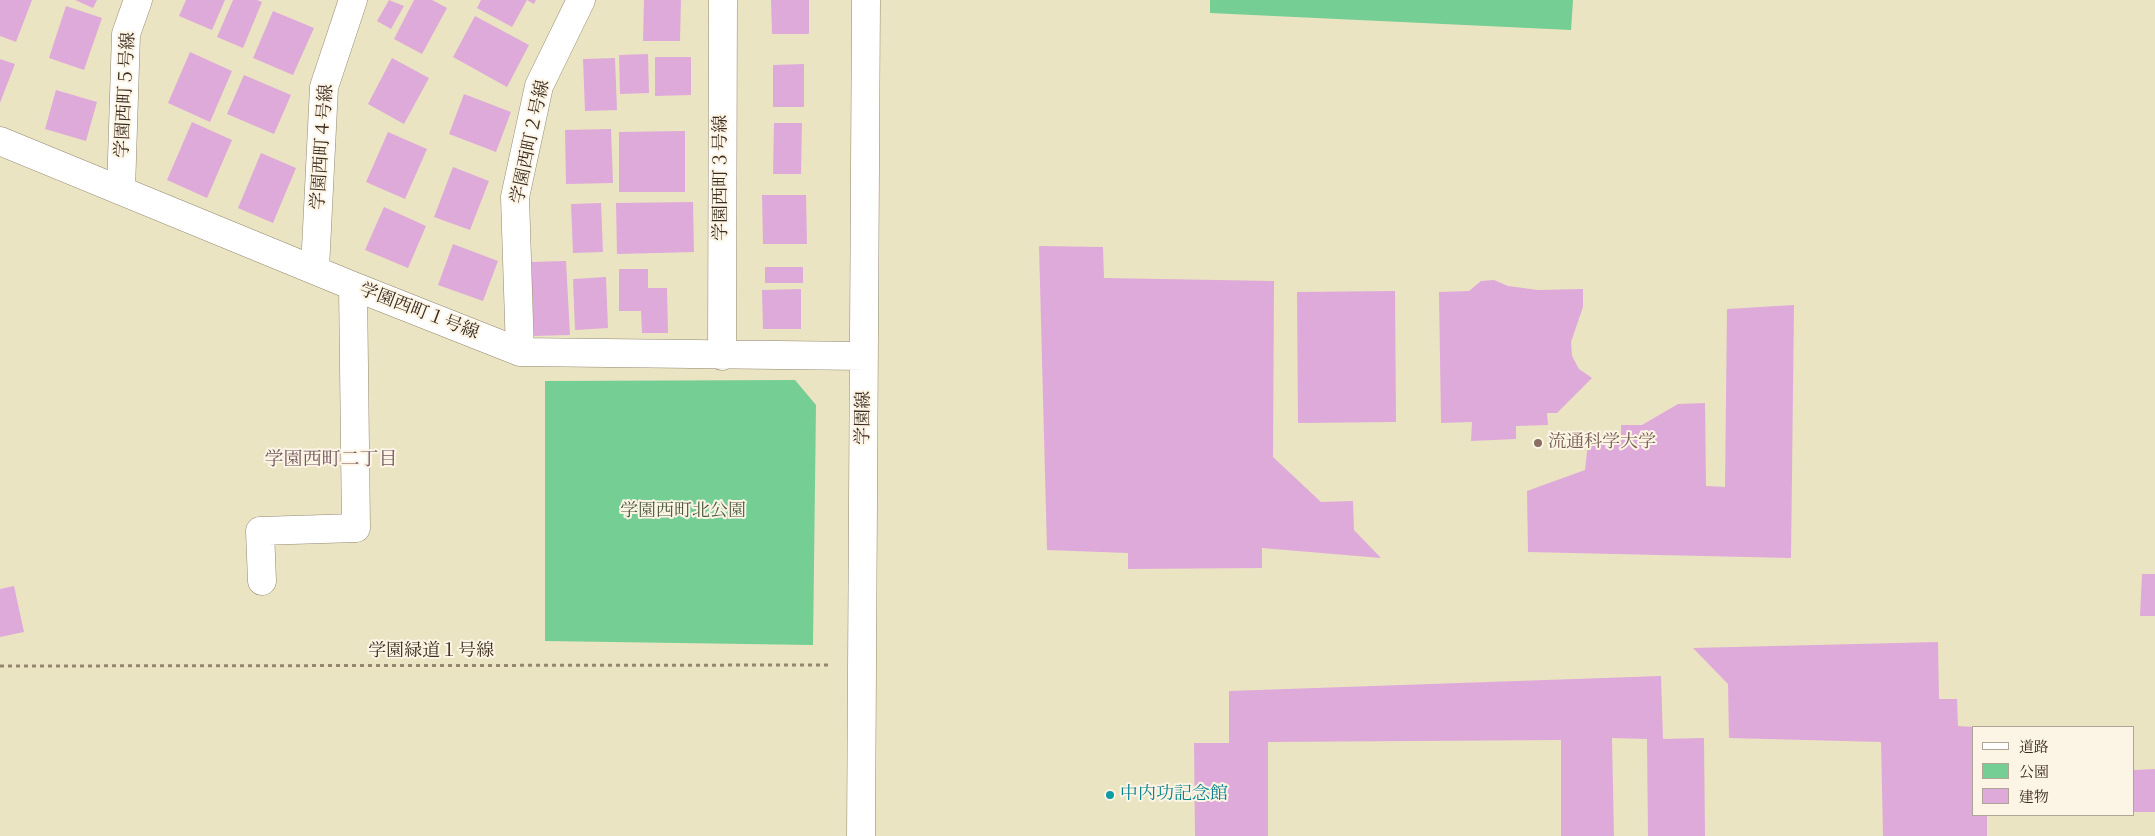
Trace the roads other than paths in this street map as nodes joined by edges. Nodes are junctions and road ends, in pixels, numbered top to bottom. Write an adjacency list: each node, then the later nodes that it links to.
1 (138, 0): 7 (street, 学園西町５号線)
2 (353, 0): 8 (street, 学園西町４号線)
3 (582, 0): 10 (street, 学園西町２号線)
4 (723, 0): 11 (street, 学園西町３号線)
5 (866, 0): 12 (street, 学園線)
6 (0, 141): 7 (street, 学園西町１号線)
7 (121, 190): 8 (street, 学園西町１号線)
8 (316, 269): 9 (street, 学園西町１号線)
9 (353, 286): 10 (street, 学園西町１号線); 13 (street)
10 (520, 352): 11 (street, 学園西町１号線)
11 (722, 356): 12 (street, 学園西町１号線)
12 (864, 356): 14 (street, 学園線)
13 (262, 581)
14 (861, 836)

